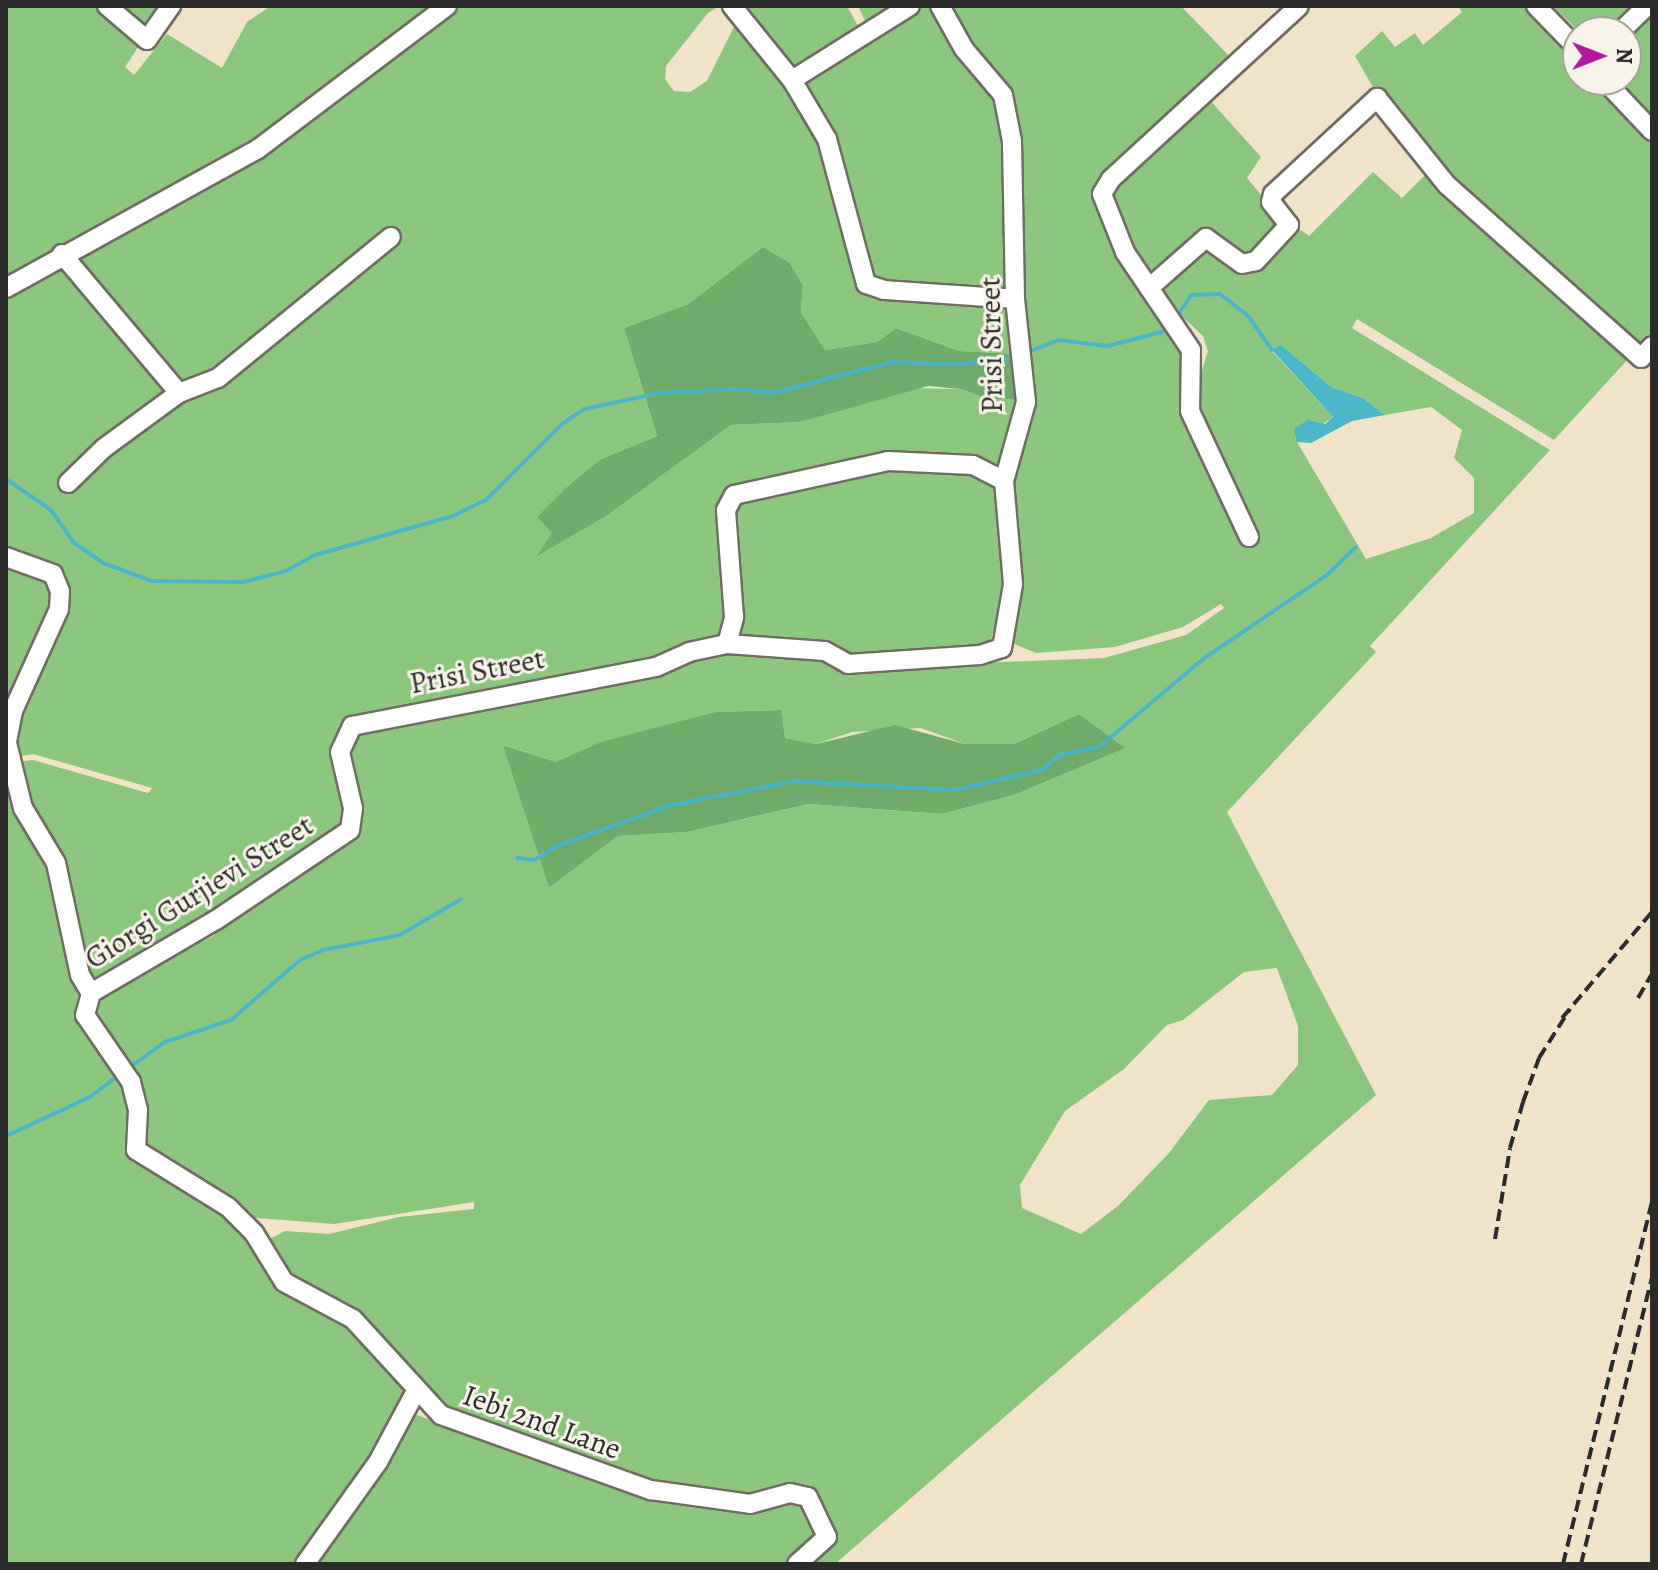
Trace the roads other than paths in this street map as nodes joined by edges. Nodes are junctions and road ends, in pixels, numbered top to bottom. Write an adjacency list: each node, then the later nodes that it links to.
1 (107, 6): 2 (street)
2 (171, 6)
3 (447, 6): 14 (street)
4 (732, 6): 10 (street)
5 (910, 6): 10 (street)
6 (940, 6): 17 (street, Prisi Street)
7 (1299, 6): 16 (street)
8 (1536, 6): 9 (street)
9 (1562, 33)
10 (792, 80): 17 (street)
11 (1619, 96): 12 (street)
12 (1652, 131)
13 (391, 237): 19 (street)
14 (62, 254): 15 (street); 19 (street)
15 (6, 288)
16 (1149, 288): 18 (street); 22 (street)
17 (1015, 299): 20 (street, Prisi Street)
18 (1652, 346)
19 (179, 393): 21 (street)
20 (1004, 481): 24 (street); 24 (street, Prisi Street)
21 (68, 483)
22 (1249, 537)
23 (6, 557): 26 (street, Giorgi Gurjievi Street)
24 (727, 644): 25 (street, Prisi Street)
25 (344, 736): 26 (street, Giorgi Gurjievi Street)
26 (91, 993): 27 (street, Iebi 2nd Lane)
27 (416, 1391): 28 (street); 29 (street, Iebi 2nd Lane)
28 (305, 1564)
29 (797, 1564)

